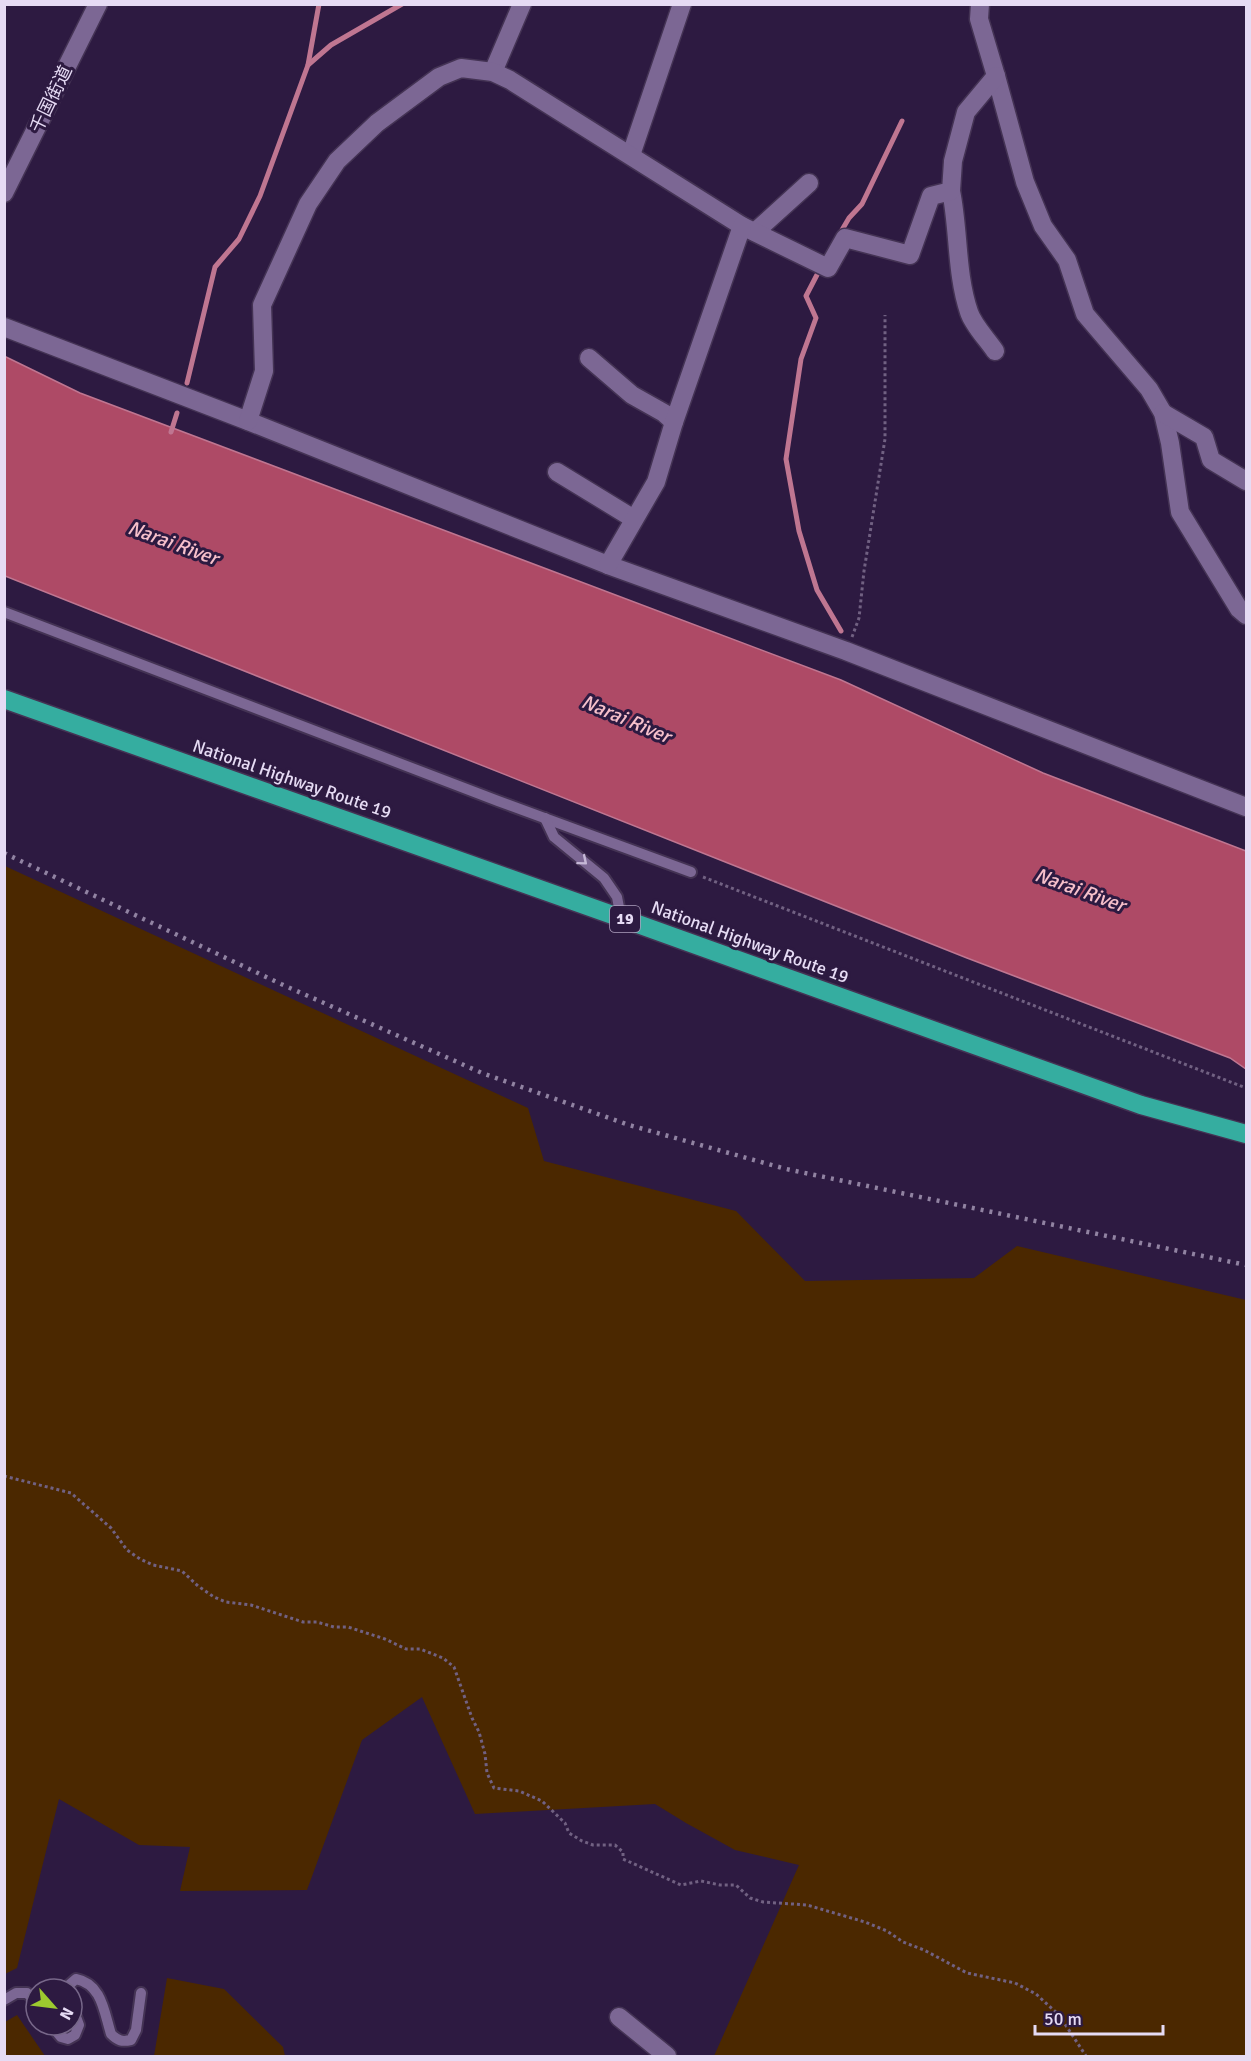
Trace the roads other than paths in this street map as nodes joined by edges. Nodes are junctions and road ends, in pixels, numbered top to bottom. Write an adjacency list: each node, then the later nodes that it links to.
1 (98, 4): 10 (street, 千国街道)
2 (522, 4): 5 (street)
3 (682, 4): 7 (street)
4 (980, 4): 6 (street)
5 (493, 72): 7 (street); 16 (street)
6 (996, 76): 9 (street); 15 (street)
7 (631, 155): 11 (street)
8 (809, 183): 11 (street)
9 (951, 191): 11 (street); 13 (street)
10 (4, 193)
11 (748, 229): 17 (street)
12 (4, 327): 16 (street)
13 (995, 351)
14 (590, 358): 17 (street)
15 (1163, 413): 19 (street); 23 (street)
16 (248, 421): 21 (street)
17 (674, 423): 20 (street)
18 (557, 472): 20 (street)
19 (1246, 482)
20 (634, 519): 21 (street)
21 (608, 565): 25 (street)
22 (4, 612): 28 (lane)
23 (1246, 615)
24 (4, 699): 30 (highway, National Highway Route 19 / 19)
25 (1226, 798): 26 (street); 27 (street)
26 (1246, 798)
27 (1246, 807)
28 (545, 818): 29 (lane); 30 (lane, one-way to 30)
29 (691, 872)
30 (621, 918): 31 (highway, National Highway Route 19 / 19)
31 (1246, 1134)
32 (84, 1981): 34 (lane)
33 (24, 1993): 35 (lane)
34 (141, 1993)
35 (4, 2000)
36 (619, 2017): 37 (street)
37 (667, 2056)

